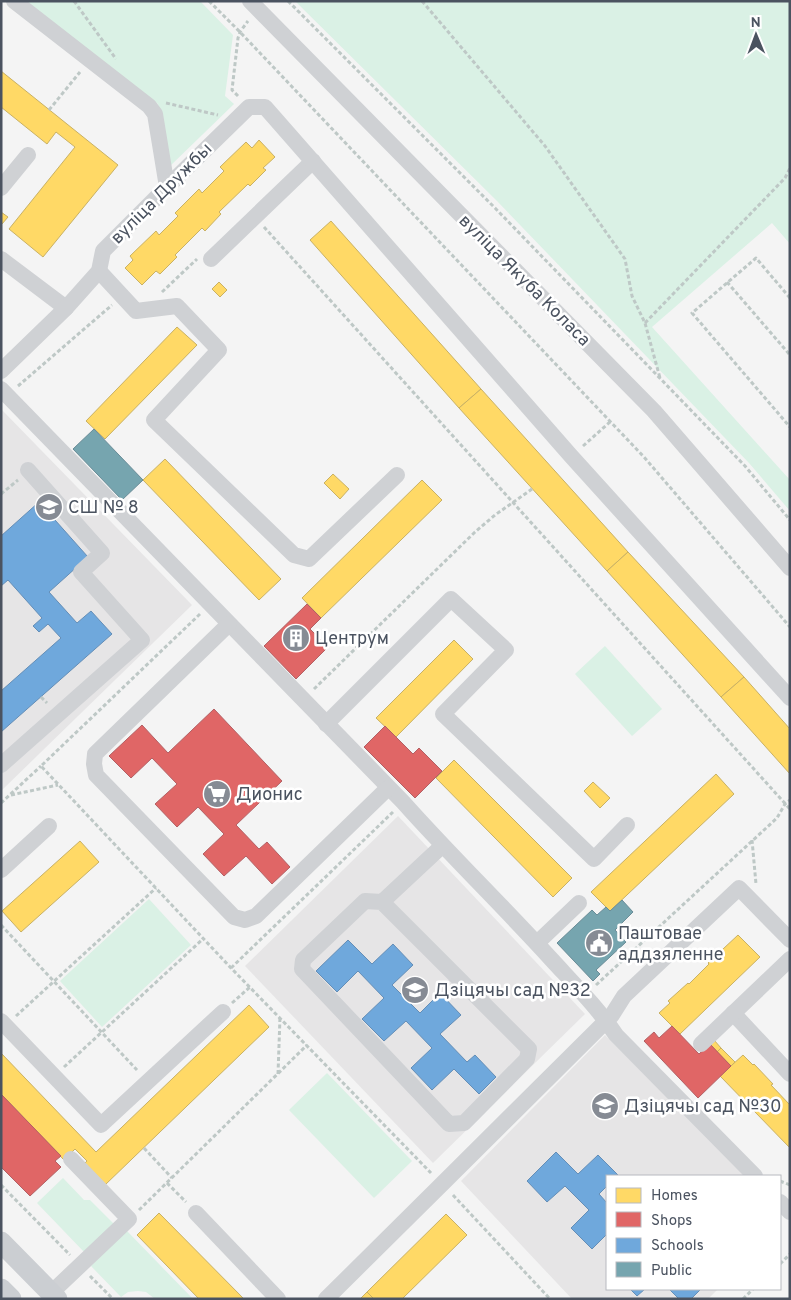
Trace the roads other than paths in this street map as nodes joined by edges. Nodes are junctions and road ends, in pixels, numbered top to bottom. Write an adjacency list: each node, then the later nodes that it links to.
1 (14, 1): 5 (street)
2 (250, 1): 15 (street, вуліца Якуба Коласа)
3 (28, 155): 6 (street)
4 (313, 161): 5 (street, вуліца Дружбы); 7 (street); 17 (street)
5 (167, 187): 9 (street, вуліца Дружбы)
6 (1, 188)
7 (206, 257)
8 (1, 259): 10 (street)
9 (99, 271): 10 (street, вуліца Дружбы); 14 (street)
10 (66, 308): 11 (street, вуліца Дружбы)
11 (1, 371)
12 (5, 392): 16 (street)
13 (28, 470): 19 (street)
14 (397, 476)
15 (790, 568)
16 (229, 624): 18 (street); 20 (street)
17 (790, 698)
18 (326, 724): 20 (street); 21 (street)
19 (1, 765)
20 (388, 788): 23 (street)
21 (627, 825)
22 (49, 826): 24 (street)
23 (442, 846): 25 (street); 28 (street)
24 (1, 870)
25 (382, 902): 25 (street)
26 (578, 903): 28 (street)
27 (790, 940): 32 (street)
28 (537, 943): 32 (street)
29 (790, 959): 31 (street)
30 (223, 1012): 33 (street)
31 (733, 1013): 34 (street); 35 (street)
32 (606, 1020): 37 (street); 46 (street)
33 (3, 1024)
34 (701, 1044)
35 (790, 1074)
36 (71, 1160): 43 (street)
37 (754, 1175)
38 (781, 1203): 39 (street)
39 (790, 1212)
40 (196, 1213): 45 (street)
41 (1, 1242): 43 (main road)
42 (1, 1289): 44 (main road)
43 (54, 1296)
44 (11, 1299)
45 (278, 1299)
46 (326, 1299)

